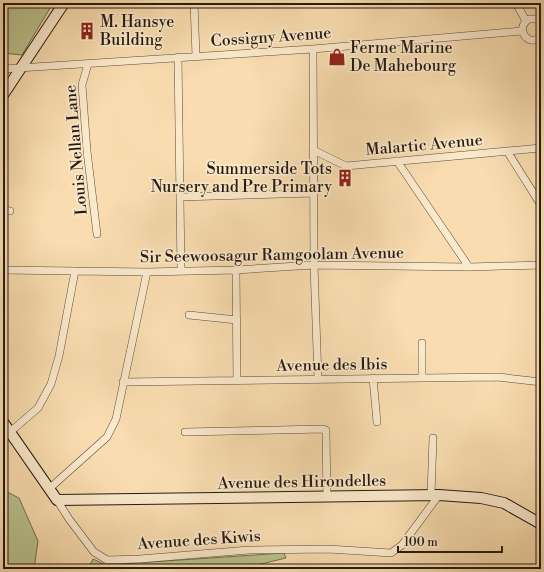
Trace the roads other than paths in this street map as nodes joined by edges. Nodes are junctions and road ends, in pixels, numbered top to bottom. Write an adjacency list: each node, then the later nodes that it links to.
1 (64, 3): 12 (main road)
2 (194, 3): 9 (street)
3 (516, 3): 4 (street)
4 (526, 21): 5 (street); 6 (street)
5 (541, 22)
6 (522, 31): 7 (street); 8 (street, Cossigny Avenue)
7 (540, 38)
8 (313, 49): 9 (street, Cossigny Avenue); 16 (street)
9 (196, 56): 10 (street, Cossigny Avenue)
10 (178, 57): 11 (street, Cossigny Avenue); 20 (street)
11 (88, 64): 12 (street, Cossigny Avenue); 22 (street, Louis Nellan Lane)
12 (21, 68): 13 (street, Cossigny Avenue); 14 (main road)
13 (3, 69)
14 (3, 95)
15 (541, 148): 17 (street, Malartic Avenue)
16 (313, 150): 18 (street, Malartic Avenue); 19 (street)
17 (508, 151): 18 (street, Malartic Avenue); 21 (street)
18 (397, 161): 25 (street)
19 (314, 193): 20 (street); 23 (street)
20 (180, 197): 27 (street)
21 (541, 205)
22 (97, 234)
23 (314, 265): 25 (street, Sir Seewoosagur Ramgoolam Avenue); 28 (street, Sir Seewoosagur Ramgoolam Avenue); 36 (street)
24 (541, 265): 25 (street, Sir Seewoosagur Ramgoolam Avenue)
25 (469, 267)
26 (3, 270): 29 (street, Sir Seewoosagur Ramgoolam Avenue)
27 (181, 270): 28 (street, Sir Seewoosagur Ramgoolam Avenue); 30 (street, Sir Seewoosagur Ramgoolam Avenue)
28 (236, 270): 32 (street)
29 (75, 271): 30 (street, Sir Seewoosagur Ramgoolam Avenue); 42 (street)
30 (147, 272): 38 (street)
31 (189, 315): 32 (street)
32 (237, 320): 37 (street)
33 (422, 343): 35 (street)
34 (374, 378): 35 (street, Avenue des Ibis); 36 (street, Avenue des Ibis); 41 (street)
35 (422, 378): 39 (street, Avenue des Ibis)
36 (318, 379): 37 (street, Avenue des Ibis)
37 (237, 380): 38 (street, Avenue des Ibis)
38 (123, 382): 45 (street)
39 (541, 382)
40 (3, 422): 42 (main road, Avenue des Kiwis)
41 (377, 422)
42 (10, 432): 45 (main road, Avenue des Kiwis)
43 (185, 432): 47 (street)
44 (433, 438): 46 (street)
45 (50, 488): 48 (main road, Avenue des Kiwis)
46 (435, 495): 47 (main road, Avenue des Hirondelles); 48 (street, Avenue des Kiwis); 49 (main road, Avenue des Hirondelles)
47 (327, 497): 48 (main road, Avenue des Hirondelles)
48 (58, 500)
49 (541, 524)

